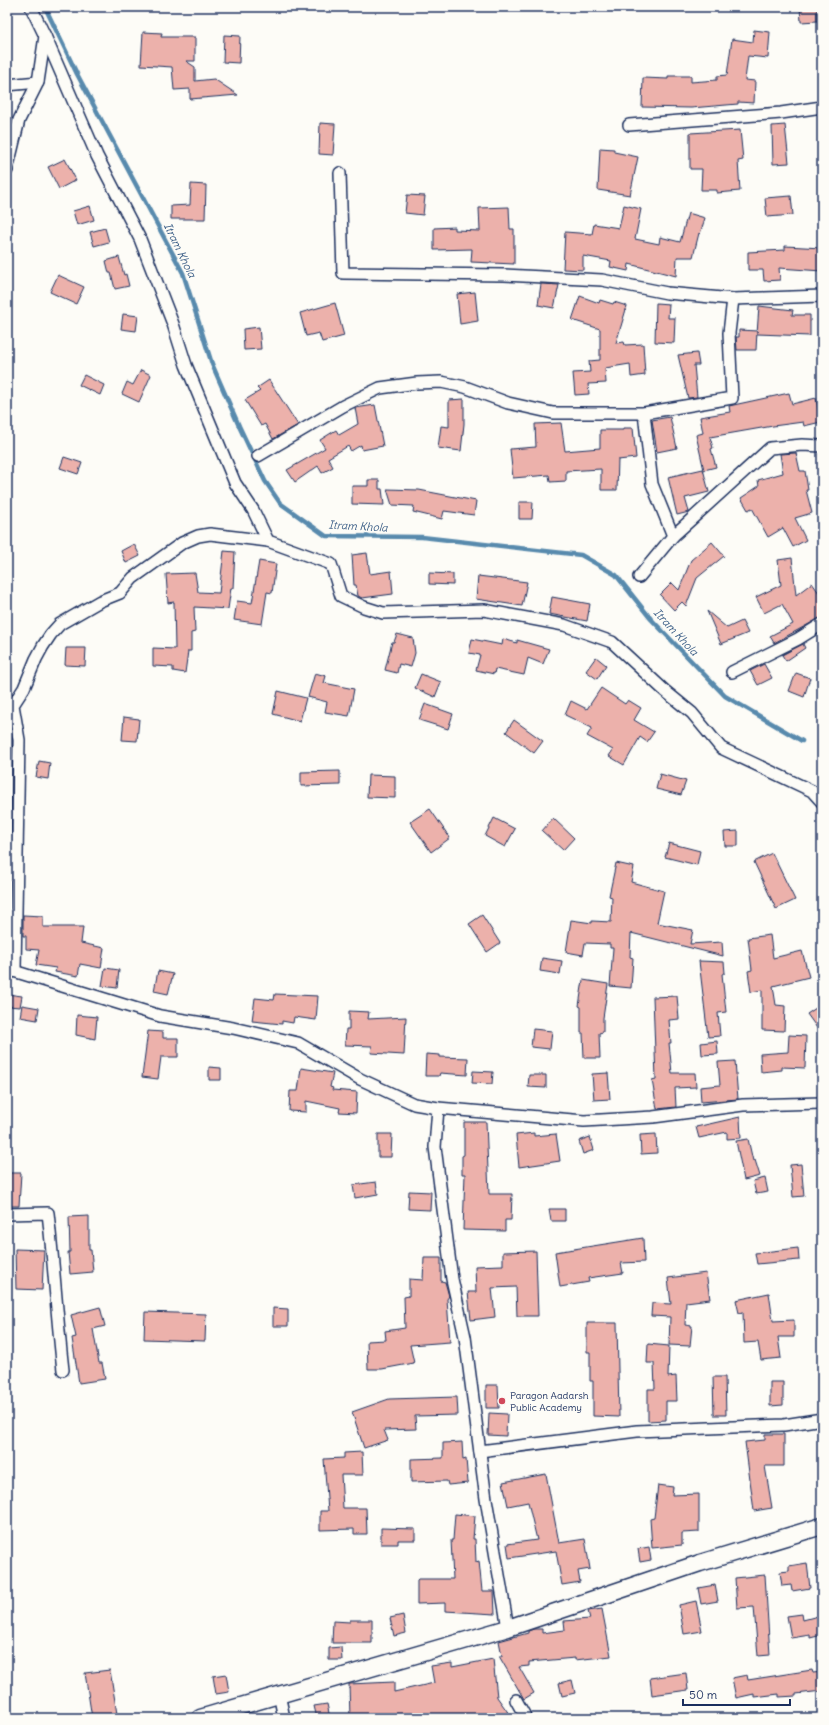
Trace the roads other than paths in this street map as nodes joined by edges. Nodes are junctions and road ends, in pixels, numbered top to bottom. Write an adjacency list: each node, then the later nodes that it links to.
1 (30, 7): 2 (street)
2 (45, 36): 3 (street); 15 (street)
3 (38, 82): 4 (street); 7 (street)
4 (7, 85)
5 (822, 107): 6 (street)
6 (629, 125)
7 (7, 170)
8 (340, 174): 10 (street)
9 (822, 296): 10 (street)
10 (733, 299): 11 (street)
11 (644, 413): 13 (street); 14 (street)
12 (822, 446): 14 (street)
13 (258, 456)
14 (672, 536): 16 (street)
15 (268, 541): 19 (street); 20 (street)
16 (639, 577)
17 (822, 624): 18 (street)
18 (732, 672)
19 (10, 706): 22 (street)
20 (817, 789): 21 (street)
21 (822, 802)
22 (11, 970): 24 (street)
23 (822, 1103): 24 (street)
24 (438, 1108): 28 (street)
25 (7, 1214): 26 (street)
26 (63, 1370)
27 (822, 1419): 28 (street)
28 (480, 1451): 30 (street)
29 (822, 1526): 30 (street)
30 (508, 1628): 31 (street)
31 (278, 1694): 33 (street); 34 (street)
32 (516, 1700): 35 (street)
33 (200, 1718)
34 (284, 1718)
35 (526, 1718)

